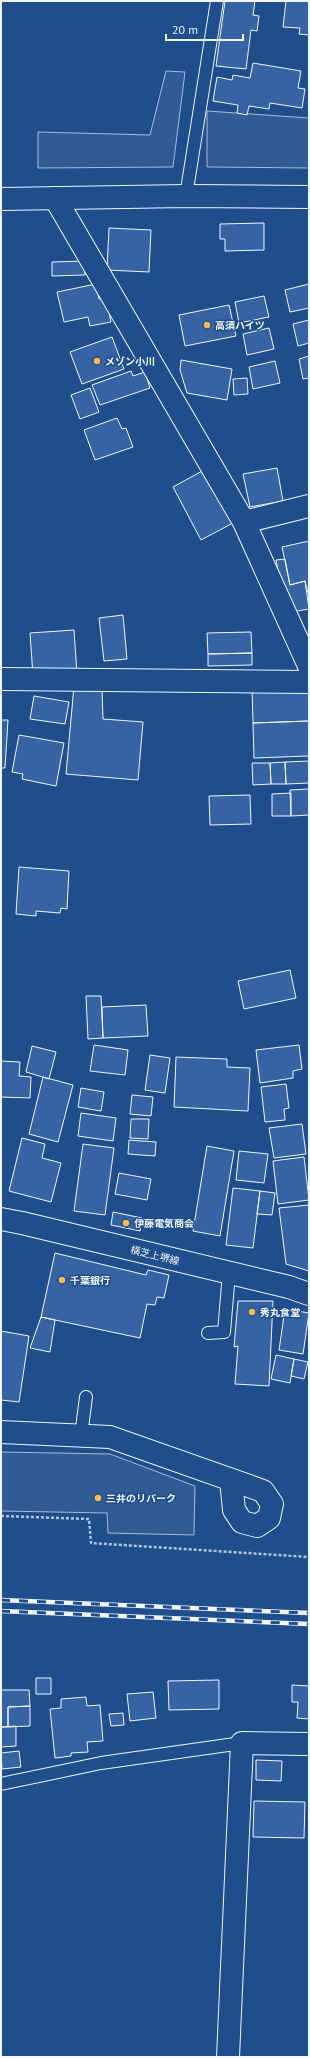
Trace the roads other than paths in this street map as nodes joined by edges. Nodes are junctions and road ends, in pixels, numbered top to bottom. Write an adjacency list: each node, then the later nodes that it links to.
1 (217, 1): 2 (lane)
2 (186, 196): 3 (street); 4 (street)
3 (309, 197)
4 (55, 198): 5 (street); 7 (street)
5 (1, 199)
6 (309, 506): 7 (street)
7 (244, 522): 8 (street)
8 (309, 666)
9 (1, 679): 10 (street)
10 (309, 682)
11 (1, 1219): 12 (street, 横芝上堺線)
12 (229, 1273): 13 (street, 横芝上堺線); 14 (lane)
13 (309, 1294)
14 (208, 1333)
15 (86, 1397): 17 (lane)
16 (1, 1432): 17 (street)
17 (81, 1436): 18 (street)
18 (231, 1480)
19 (242, 1743): 20 (street); 21 (lane); 22 (street)
20 (309, 1744)
21 (1, 1784)
22 (228, 2057)

